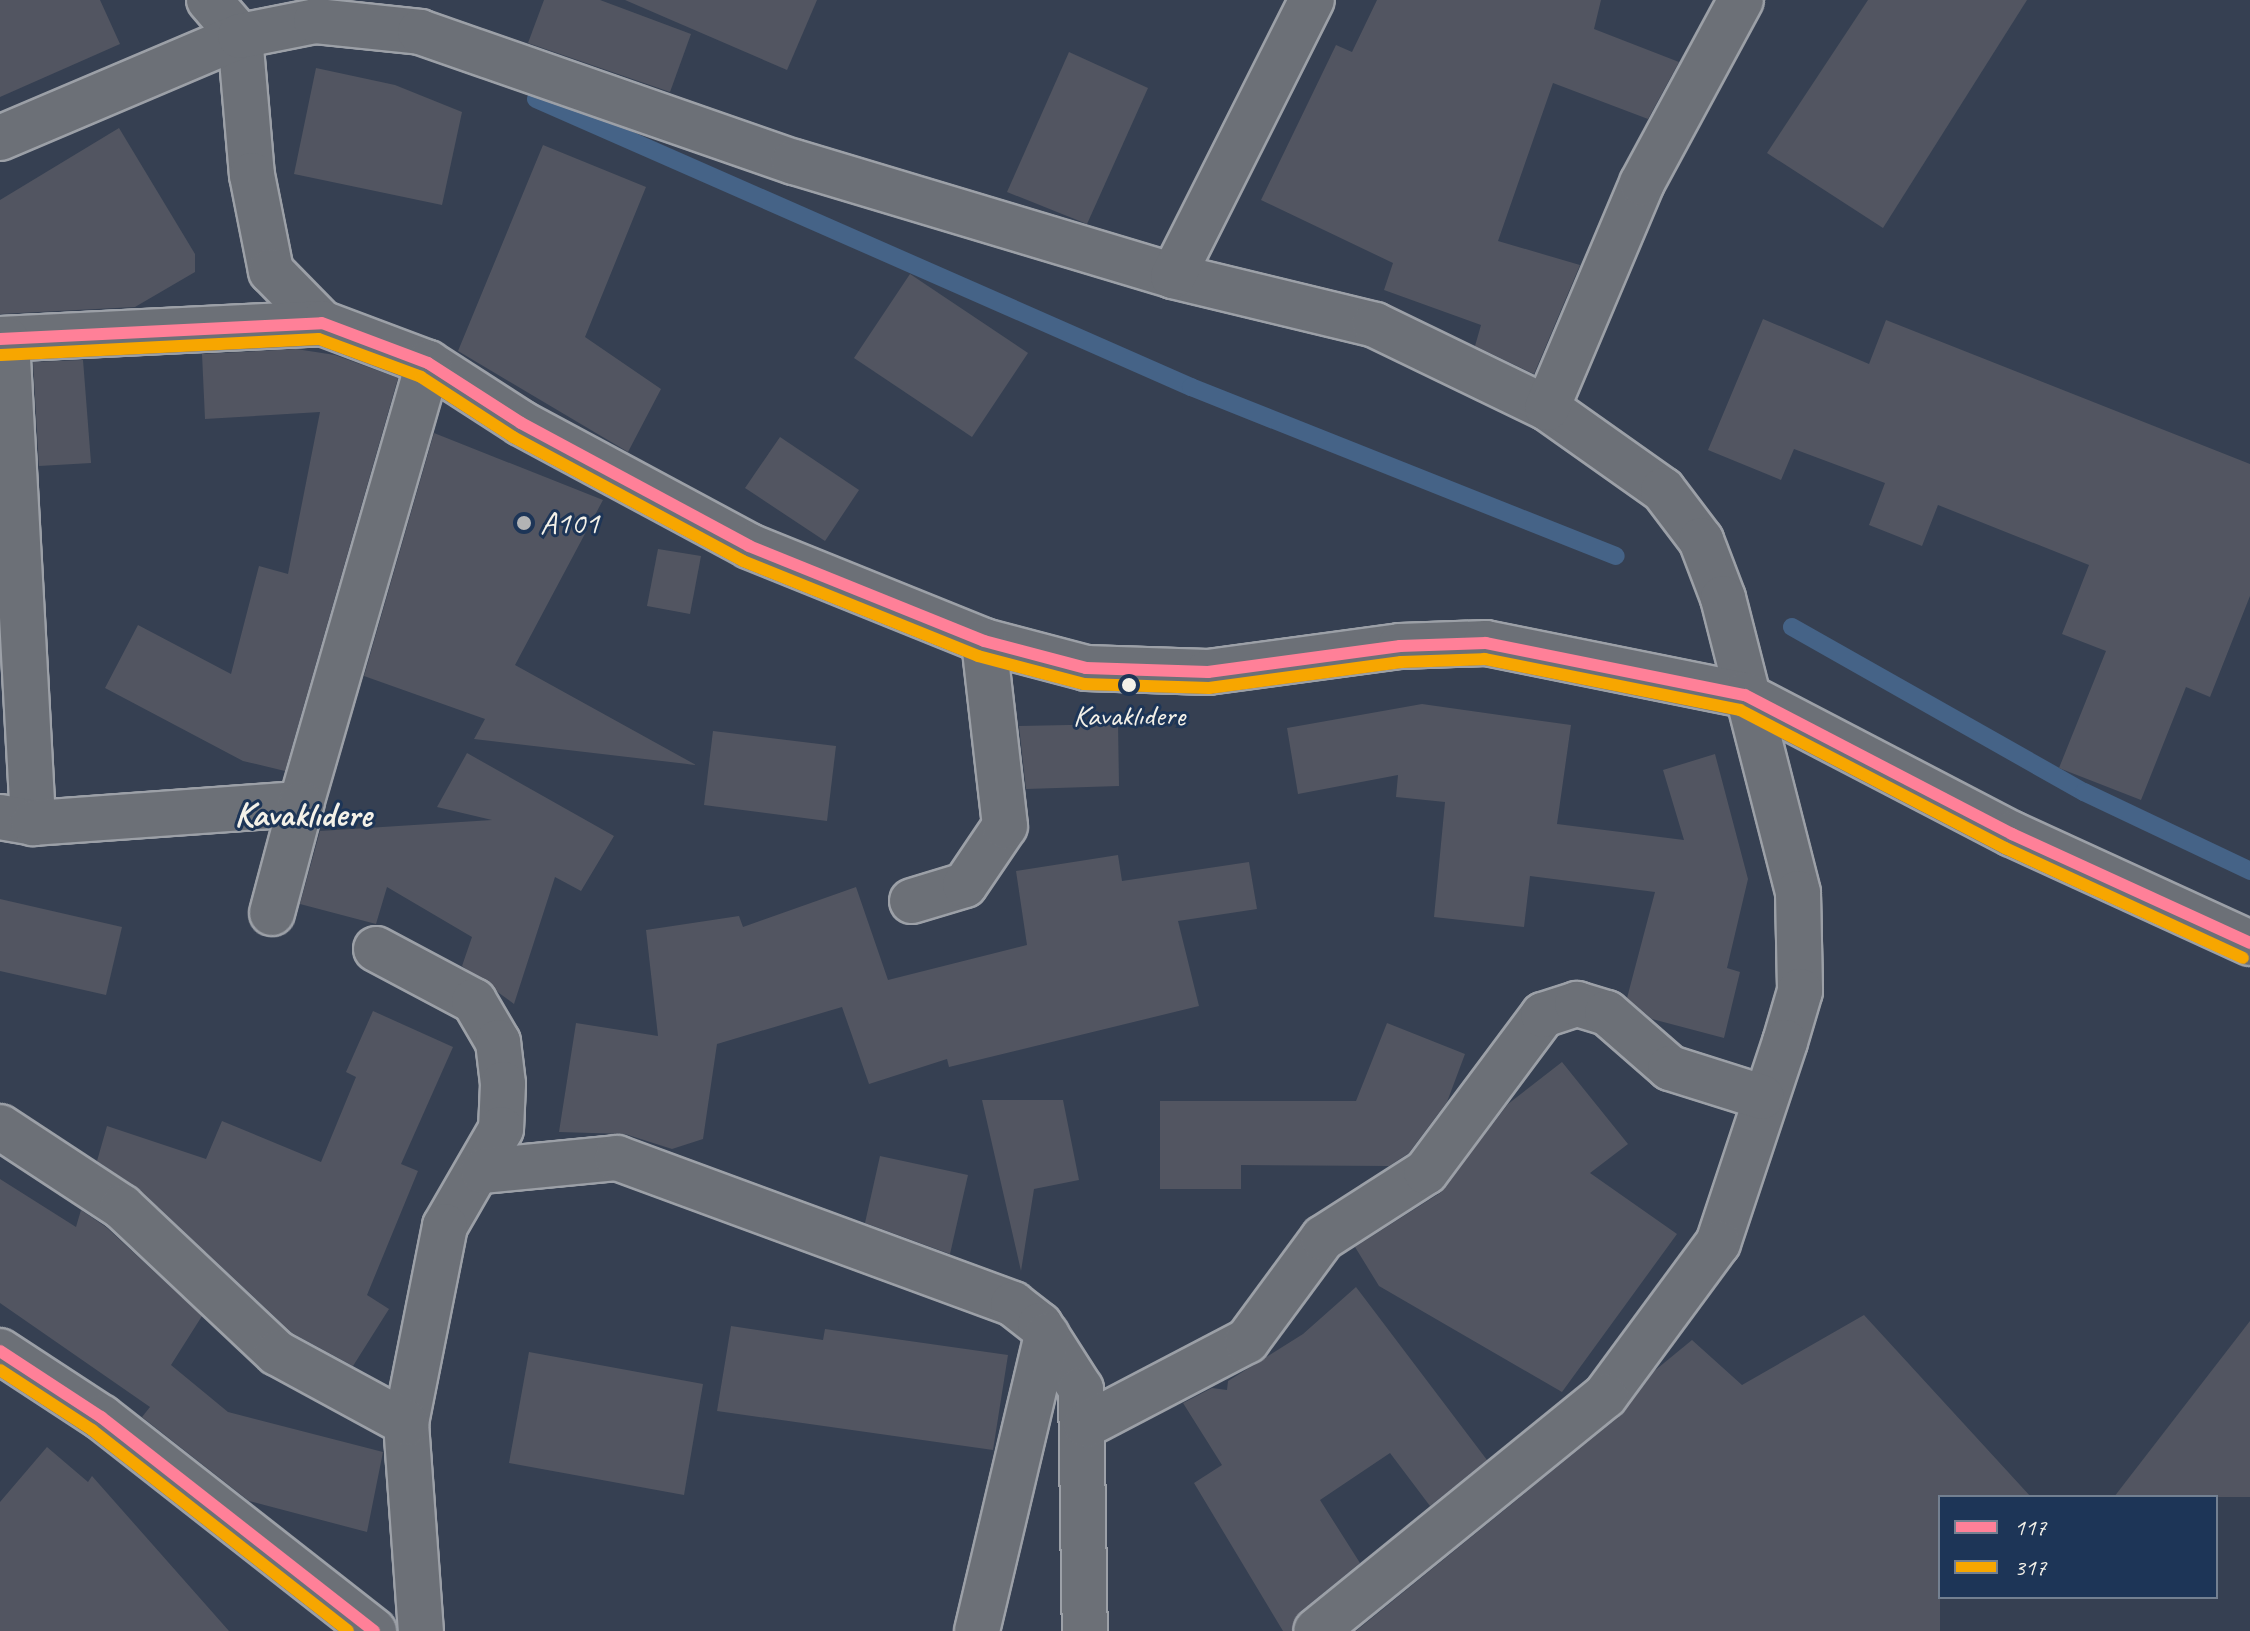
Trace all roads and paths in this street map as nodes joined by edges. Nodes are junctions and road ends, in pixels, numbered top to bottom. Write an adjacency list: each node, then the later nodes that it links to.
1 (209, 0): 4 (street)
2 (1312, 0): 6 (street)
3 (1741, 0): 10 (street)
4 (240, 36): 5 (street); 6 (street); 7 (street)
5 (0, 138)
6 (1173, 276): 10 (street)
7 (322, 323): 8 (street); 9 (street)
8 (4, 340): 14 (street)
9 (428, 363): 11 (street); 13 (street)
10 (1547, 408): 12 (street)
11 (984, 641): 12 (street); 15 (street)
12 (1745, 695): 17 (street); 19 (street)
13 (301, 804): 14 (street); 16 (street)
14 (17, 820)
15 (912, 901)
16 (272, 913)
17 (2250, 943)
18 (376, 949): 21 (street)
19 (1762, 1097): 25 (street); 30 (street)
20 (0, 1127): 24 (street)
21 (483, 1171): 22 (street); 24 (street)
22 (1047, 1335): 25 (street); 28 (street)
23 (0, 1351): 26 (street)
24 (406, 1423): 27 (street)
25 (1086, 1425): 29 (street)
26 (374, 1631)
27 (421, 1631)
28 (977, 1631)
29 (1085, 1631)
30 (1316, 1631)

